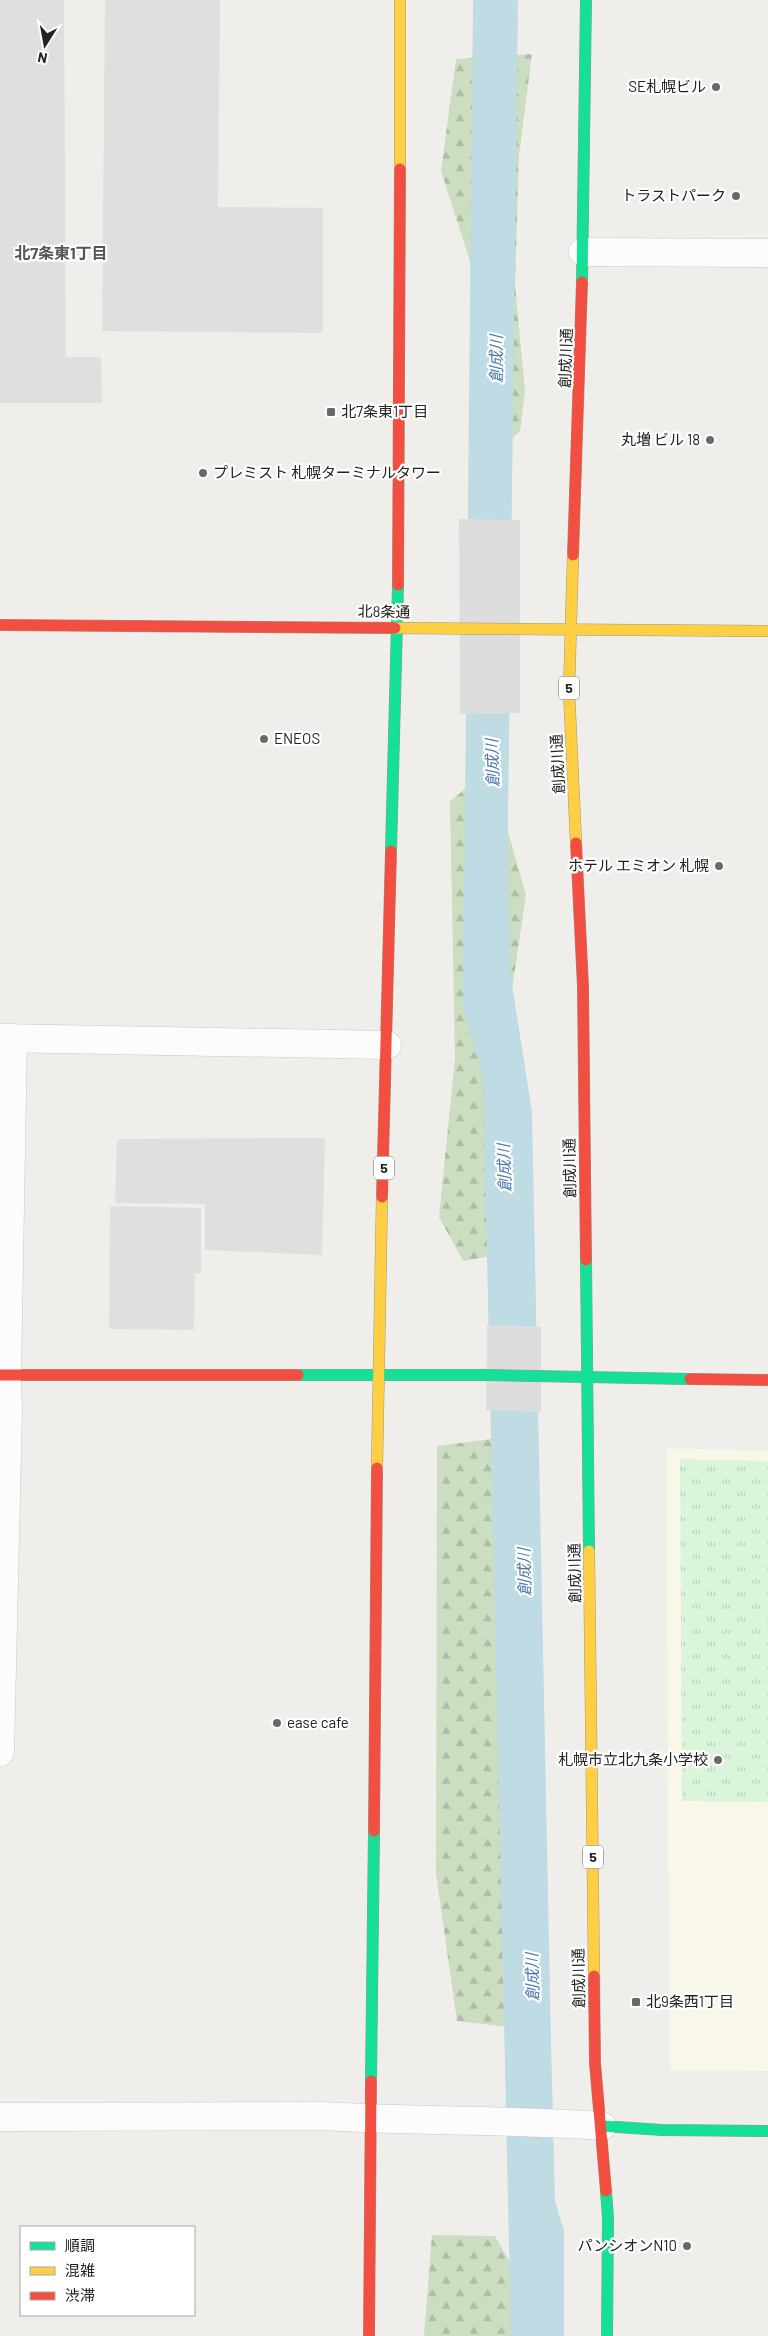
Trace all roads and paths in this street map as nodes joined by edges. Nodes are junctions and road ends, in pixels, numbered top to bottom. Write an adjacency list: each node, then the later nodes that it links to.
1 (400, 0): 6 (main road, 5)
2 (586, 0): 3 (main road, 創成川通 / 5)
3 (584, 252): 4 (street); 7 (main road, 創成川通 / 5)
4 (768, 253)
5 (0, 625): 6 (main road, 北8条通)
6 (395, 627): 7 (main road, 北8条通); 10 (main road, 5)
7 (571, 631): 8 (main road, 北8条通); 13 (main road, 創成川通 / 5)
8 (768, 631)
9 (6, 1038): 10 (street); 11 (street)
10 (387, 1045): 12 (main road, 5)
11 (3, 1375): 12 (main road); 15 (street)
12 (378, 1375): 13 (main road); 17 (main road, 5)
13 (588, 1377): 14 (main road); 18 (main road, 創成川通 / 5)
14 (768, 1380)
15 (0, 1752)
16 (0, 2117): 17 (street)
17 (370, 2119): 18 (street); 20 (main road, 5)
18 (602, 2126): 19 (main road); 21 (main road, 創成川通 / 5)
19 (768, 2131)
20 (370, 2336)
21 (607, 2336)

